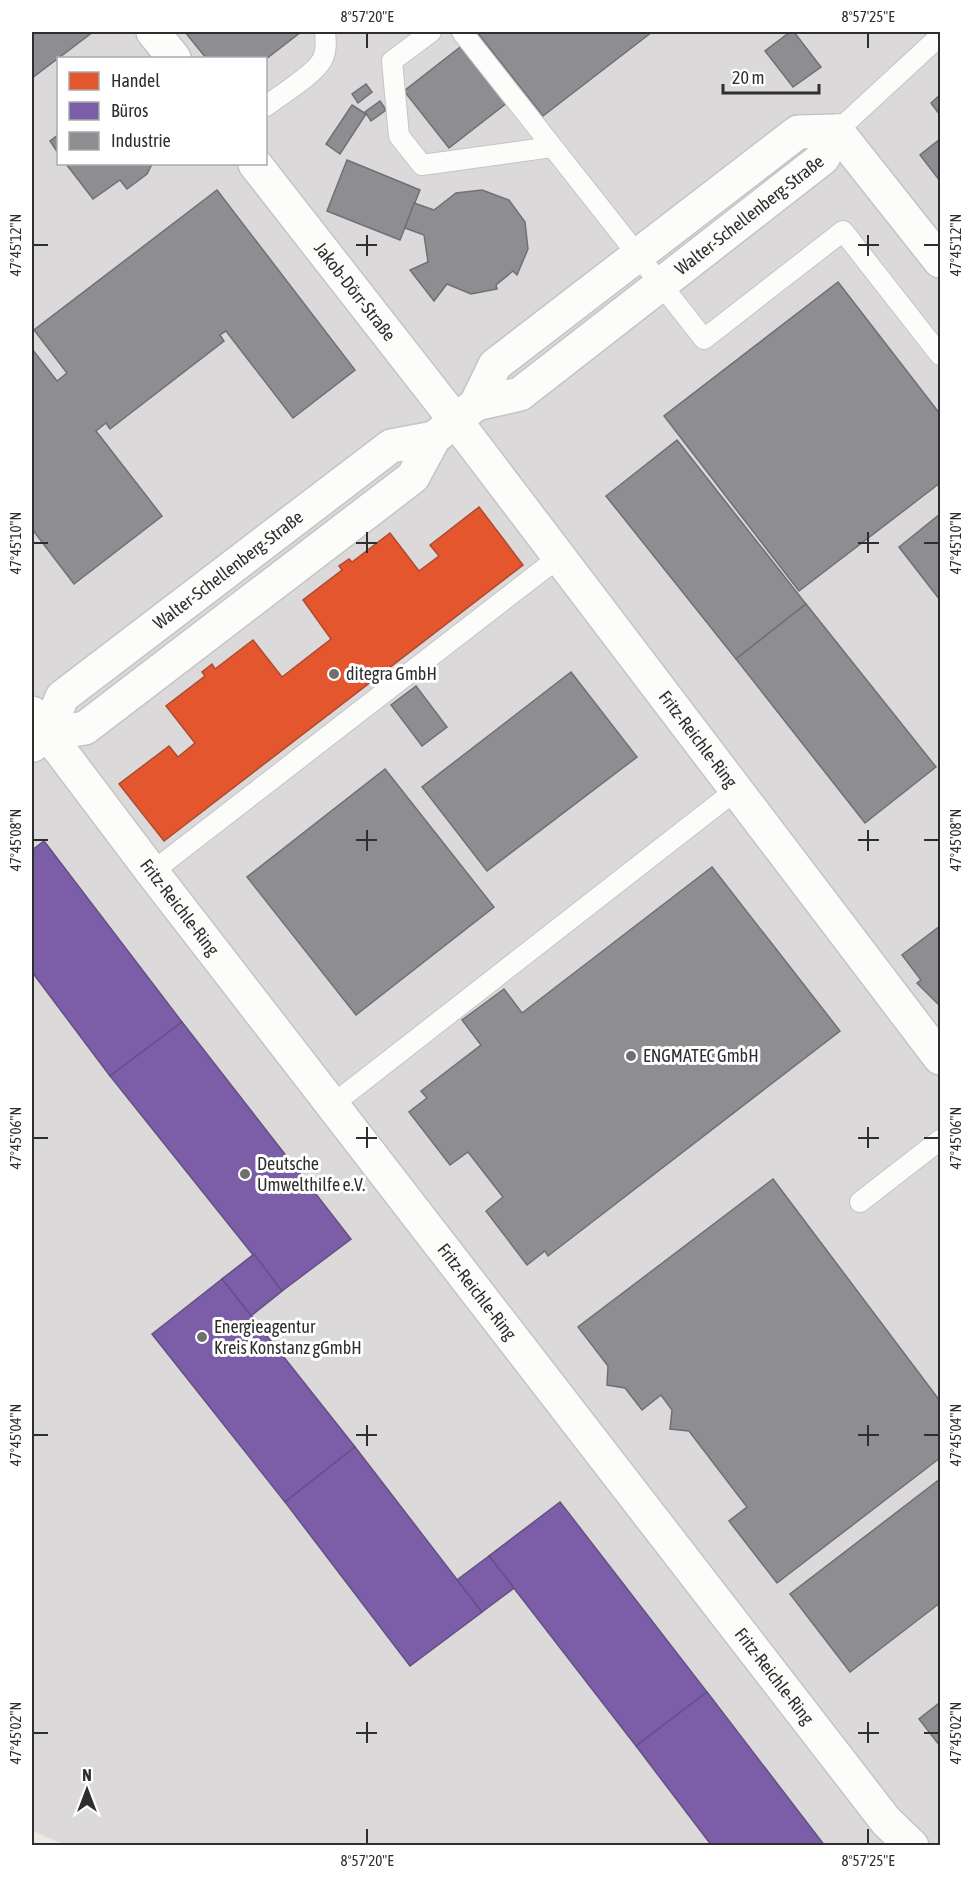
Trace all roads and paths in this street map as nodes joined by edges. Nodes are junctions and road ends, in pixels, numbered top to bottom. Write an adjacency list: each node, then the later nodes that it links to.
1 (153, 32): 6 (street)
2 (325, 32): 7 (lane)
3 (431, 32): 9 (lane)
4 (462, 32): 9 (lane)
5 (940, 36): 8 (lane)
6 (173, 57)
7 (267, 105)
8 (837, 131): 11 (street, Walter-Schellenberg-Straße); 12 (street); 13 (street, Walter-Schellenberg-Straße)
9 (552, 147): 11 (lane)
10 (256, 165): 15 (street, Jakob-Dörr-Straße)
11 (638, 255): 13 (lane); 15 (street, Walter-Schellenberg-Straße)
12 (940, 261)
13 (661, 284): 14 (lane); 15 (street, Walter-Schellenberg-Straße)
14 (940, 355)
15 (455, 421): 16 (street, Fritz-Reichle-Ring); 17 (street, Walter-Schellenberg-Straße)
16 (558, 558): 18 (street, Fritz-Reichle-Ring); 19 (lane)
17 (37, 731): 19 (street, Fritz-Reichle-Ring)
18 (736, 790): 20 (street, Fritz-Reichle-Ring); 21 (lane)
19 (152, 872): 21 (street, Fritz-Reichle-Ring)
20 (940, 1058)
21 (332, 1105): 24 (street, Fritz-Reichle-Ring)
22 (940, 1140): 23 (lane)
23 (860, 1202)
24 (912, 1845)

